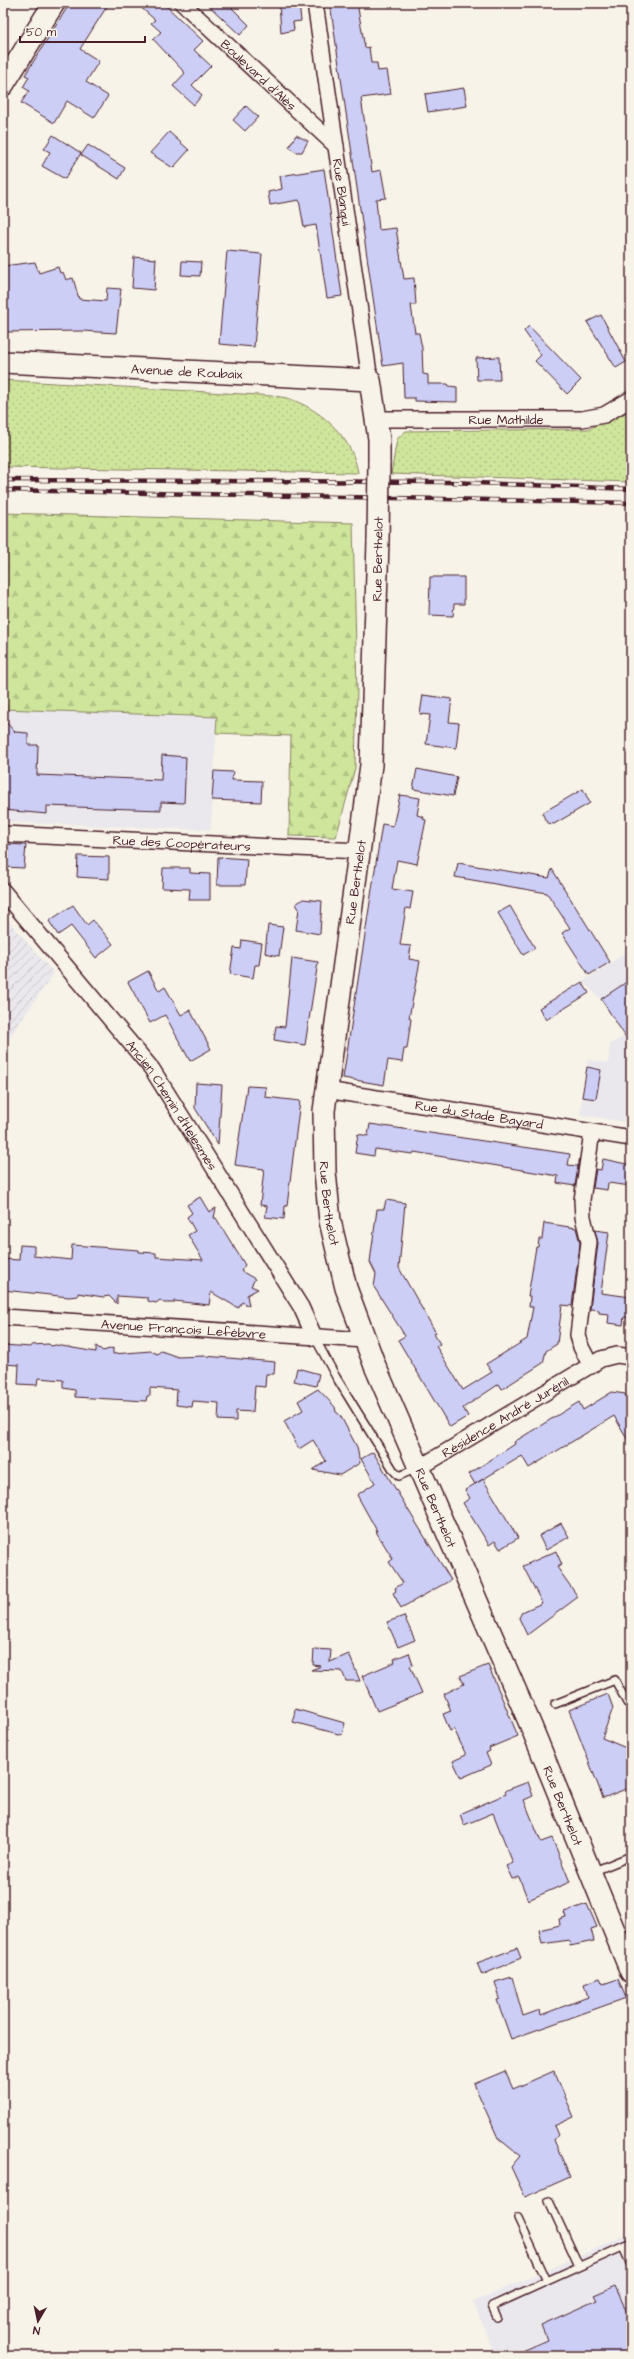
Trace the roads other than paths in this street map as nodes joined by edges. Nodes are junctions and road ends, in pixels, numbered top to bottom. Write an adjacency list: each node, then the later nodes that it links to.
1 (54, 3): 4 (street)
2 (182, 3): 5 (street, Boulevard d'Alès)
3 (315, 3): 5 (street, Rue Blanqui)
4 (3, 85)
5 (336, 146): 7 (street, Rue Blanqui)
6 (3, 362): 7 (street, Avenue de Roubaix)
7 (370, 380): 9 (street, Rue Berthelot)
8 (631, 399): 9 (street, Rue Mathilde)
9 (376, 420): 11 (street, Rue Berthelot, bridge)
10 (3, 834): 11 (street, Rue des Coopérateurs)
11 (360, 851): 13 (street, Rue Berthelot)
12 (3, 891): 17 (street, Ancien Chemin d'Helesmes)
13 (326, 1090): 14 (street, Rue du Stade Bayard); 18 (street, Rue Berthelot)
14 (592, 1132): 15 (street, Rue du Stade Bayard); 20 (street)
15 (631, 1138)
16 (3, 1317): 17 (street, Avenue François Lefèbvre)
17 (315, 1338): 18 (street, Avenue François Lefèbvre); 21 (lane)
18 (365, 1340): 21 (street, Rue Berthelot)
19 (631, 1356): 20 (street, Résidence André Jurénil)
20 (591, 1366): 21 (street, Résidence André Jurénil)
21 (419, 1468): 25 (street, Rue Berthelot)
22 (555, 1704): 23 (lane)
23 (631, 1704)
24 (631, 1856): 25 (lane)
25 (592, 1872): 26 (street, Rue Berthelot)
26 (631, 1972)
27 (549, 2201): 32 (lane)
28 (518, 2218): 33 (lane)
29 (631, 2243): 30 (lane)
30 (623, 2247): 31 (lane); 32 (lane)
31 (631, 2265)
32 (579, 2266): 33 (lane)
33 (547, 2281): 34 (lane)
34 (497, 2317)

